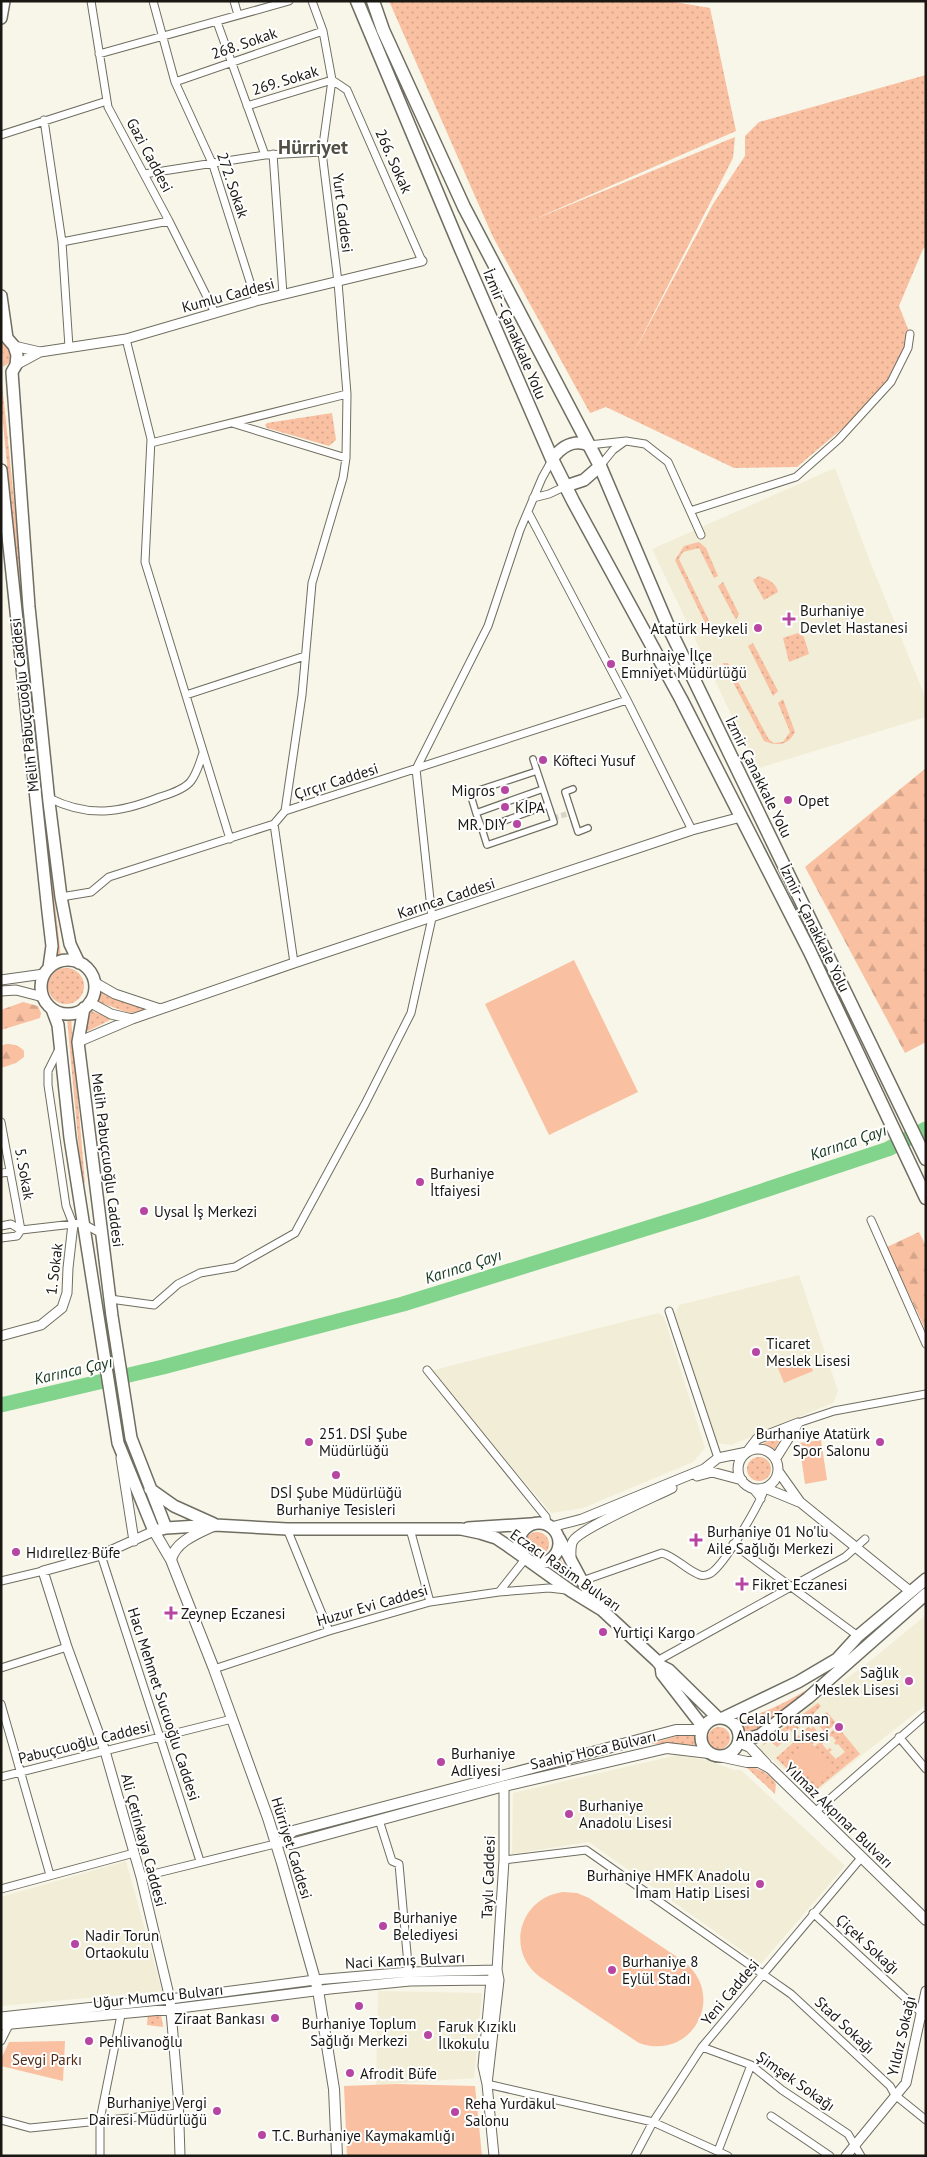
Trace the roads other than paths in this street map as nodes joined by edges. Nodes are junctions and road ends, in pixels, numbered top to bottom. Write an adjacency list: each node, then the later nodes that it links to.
1 (4, 1): 10 (main road)
2 (91, 1): 14 (street, Gazi Caddesi)
3 (152, 1): 13 (street, 272. Sokak)
4 (234, 1): 9 (street)
5 (289, 1): 9 (street)
6 (312, 1): 12 (street, Yurt Caddesi)
7 (357, 1): 46 (highway, İzmir - Çanakkale Yolu)
8 (373, 1): 44 (highway, İzmir - Çanakkale Yolu)
9 (238, 16): 11 (street)
10 (1, 18)
11 (217, 22): 13 (street); 15 (street)
12 (323, 31): 15 (street, 268. Sokak); 16 (street, Yurt Caddesi)
13 (162, 37): 14 (street); 17 (street, 272. Sokak)
14 (99, 54): 18 (street, Gazi Caddesi)
15 (231, 62): 17 (street, 268. Sokak); 19 (street)
16 (332, 80): 19 (street, 269. Sokak); 22 (street, Yurt Caddesi); 28 (street, 266. Sokak)
17 (175, 82): 24 (street, 272. Sokak)
18 (107, 101): 20 (street); 25 (street, Gazi Caddesi)
19 (248, 106): 23 (street)
20 (44, 120): 21 (street); 27 (street)
21 (1, 135)
22 (322, 152): 23 (street); 29 (street, Yurt Caddesi)
23 (269, 155): 24 (street); 30 (street)
24 (213, 164): 25 (street); 32 (street, 272. Sokak)
25 (144, 174): 26 (street, Gazi Caddesi)
26 (169, 221): 27 (street); 33 (street, Gazi Caddesi)
27 (62, 242): 37 (street)
28 (422, 261): 29 (street, Kumlu Caddesi)
29 (338, 282): 30 (street, Kumlu Caddesi); 40 (street, Yurt Caddesi)
30 (283, 294): 32 (street, Kumlu Caddesi)
31 (1, 296): 36 (main road, Melih Pabuçcuoğlu Caddesi)
32 (256, 300): 33 (street, Kumlu Caddesi)
33 (214, 313): 35 (street, Kumlu Caddesi)
34 (910, 334): 51 (street)
35 (126, 338): 37 (street, Kumlu Caddesi); 43 (street)
36 (7, 340): 38 (street); 39 (main road, Melih Pabuçcuoğlu Caddesi)
37 (69, 347): 38 (street, Kumlu Caddesi)
38 (40, 352): 39 (street)
39 (10, 371): 64 (main road, Melih Pabuçcuoğlu Caddesi)
40 (347, 394): 41 (street); 45 (street, Yurt Caddesi)
41 (231, 423): 43 (street); 45 (street)
42 (626, 440): 44 (street); 47 (street); 51 (street)
43 (151, 443): 56 (street)
44 (590, 445): 46 (main road); 47 (highway, İzmir - Çanakkale Yolu)
45 (346, 458): 54 (street, Yurt Caddesi)
46 (552, 459): 49 (highway, İzmir - Çanakkale Yolu); 50 (street)
47 (600, 466): 49 (main road); 55 (highway, İzmir - Çanakkale Yolu)
48 (1, 470): 78 (main road, Melih Pabuçcuoğlu Caddesi)
49 (566, 486): 50 (street); 68 (highway, İzmir - Çanakkale Yolu)
50 (534, 498): 52 (street)
51 (690, 511): 53 (street)
52 (528, 512): 57 (street); 60 (street)
53 (701, 535)
54 (306, 656): 56 (street); 66 (street, Yurt Caddesi)
55 (696, 684): 91 (highway, İzmir Çanakkale Yolu)
56 (186, 695): 58 (street)
57 (627, 700): 60 (street, Çırçır Caddesi); 72 (street)
58 (203, 752): 64 (street); 73 (street)
59 (533, 759): 61 (street)
60 (416, 769): 66 (street, Çırçır Caddesi); 75 (street)
61 (537, 771): 62 (street); 67 (street)
62 (543, 789): 65 (street); 67 (street)
63 (573, 789): 70 (street)
64 (49, 798): 74 (main road, Melih Pabuçcuoğlu Caddesi)
65 (548, 805): 71 (street); 71 (street)
66 (285, 811): 69 (street, Çırçır Caddesi)
67 (476, 813): 71 (street)
68 (741, 817): 72 (street, Karınca Caddesi); 94 (highway, İzmir - Çanakkale Yolu)
69 (274, 824): 73 (street); 77 (street)
70 (588, 828)
71 (482, 829)
72 (692, 830): 75 (street, Karınca Caddesi)
73 (230, 839): 74 (street)
74 (60, 897): 76 (main road, Melih Pabuçcuoğlu Caddesi)
75 (432, 918): 77 (street, Karınca Caddesi); 101 (street)
76 (79, 963): 78 (main road); 80 (main road)
77 (294, 963): 85 (street, Karınca Caddesi)
78 (47, 971): 79 (street); 82 (main road)
79 (1, 980)
80 (94, 982): 83 (main road); 85 (street)
81 (1, 991): 82 (street)
82 (43, 997): 84 (main road)
83 (86, 1005): 84 (main road); 86 (street); 87 (main road, Melih Pabuçcuoğlu Caddesi)
84 (52, 1009): 88 (main road)
85 (160, 1009): 86 (street, Karınca Caddesi)
86 (132, 1019): 87 (street, Karınca Caddesi)
87 (78, 1042): 99 (main road, Melih Pabuçcuoğlu Caddesi)
88 (61, 1046): 96 (main road); 96 (street)
89 (1, 1122): 90 (street, 5. Sokak)
90 (4, 1156): 92 (street, 5. Sokak)
91 (926, 1159)
92 (10, 1172): 93 (street); 98 (street, 5. Sokak)
93 (1, 1173)
94 (926, 1198)
95 (871, 1220): 104 (street)
96 (78, 1224): 98 (street); 99 (street); 103 (street, 1. Sokak); 108 (main road)
97 (1, 1226): 98 (street)
98 (21, 1230): 100 (street)
99 (102, 1234): 101 (main road, Melih Pabuçcuoğlu Caddesi)
100 (1, 1238)
101 (110, 1298): 116 (main road, Melih Pabuçcuoğlu Caddesi)
102 (669, 1311): 110 (street)
103 (1, 1336)
104 (926, 1344)
105 (427, 1370): 125 (street)
106 (926, 1394): 107 (street)
107 (798, 1423): 109 (street); 111 (street)
108 (118, 1443): 126 (main road); 128 (street)
109 (747, 1452): 110 (street); 111 (street); 113 (street)
110 (718, 1458): 125 (street)
111 (776, 1458): 112 (street)
112 (778, 1471): 115 (street); 118 (street)
113 (742, 1480): 114 (street); 134 (street)
114 (752, 1488): 115 (street); 117 (street)
115 (765, 1488): 117 (street); 118 (street)
116 (150, 1489): 120 (main road); 121 (main road, Melih Pabuçcuoğlu Caddesi)
117 (761, 1499): 129 (street)
118 (800, 1502): 130 (street)
119 (531, 1524): 124 (main road); 125 (main road); 132 (main road)
120 (215, 1525): 121 (main road, Eczacı Rasim Bulvarı); 122 (main road, Eczacı Rasim Bulvarı); 133 (main road)
121 (166, 1528): 126 (main road, Eczacı Rasim Bulvarı); 133 (main road)
122 (287, 1529): 123 (main road, Eczacı Rasim Bulvarı); 146 (street)
123 (410, 1529): 124 (main road, Eczacı Rasim Bulvarı); 144 (street)
124 (461, 1529): 132 (main road, Eczacı Rasim Bulvarı)
125 (552, 1529): 132 (main road); 134 (main road)
126 (154, 1531): 128 (street); 133 (main road)
127 (865, 1539): 130 (street)
128 (134, 1541): 131 (street)
129 (733, 1544): 138 (street); 139 (street)
130 (857, 1548): 139 (street); 142 (street)
131 (101, 1555): 135 (street); 157 (street, Hacı Mehmet Sucuoğlu Caddesi)
132 (526, 1558): 140 (main road, Eczacı Rasim Bulvarı); 141 (street)
133 (171, 1560): 151 (main road, Hürriyet Caddesi)
134 (571, 1562): 138 (main road)
135 (43, 1571): 137 (street); 148 (street, Ali Çetinkaya Caddesi)
136 (926, 1579): 142 (main road)
137 (1, 1581)
138 (582, 1581): 145 (main road)
139 (791, 1587): 147 (street); 149 (street)
140 (571, 1590): 141 (street, Huzur Evi Caddesi); 145 (main road, Eczacı Rasim Bulvarı)
141 (499, 1592): 144 (street, Huzur Evi Caddesi)
142 (911, 1592): 147 (main road)
143 (926, 1594): 159 (main road)
144 (430, 1602): 146 (street, Huzur Evi Caddesi)
145 (602, 1610): 149 (main road, Eczacı Rasim Bulvarı)
146 (329, 1631): 151 (street, Huzur Evi Caddesi)
147 (858, 1636): 154 (main road)
148 (67, 1648): 150 (street); 160 (street, Ali Çetinkaya Caddesi)
149 (659, 1664): 154 (main road); 156 (main road, Eczacı Rasim Bulvarı)
150 (1, 1668)
151 (214, 1669): 155 (main road, Hürriyet Caddesi)
152 (1, 1704): 164 (street)
153 (926, 1715): 158 (street)
154 (721, 1718): 156 (main road); 159 (main road)
155 (232, 1719): 157 (street, Pabuçcuoğlu Caddesi); 169 (main road, Hürriyet Caddesi)
156 (702, 1729): 161 (main road); 169 (main road, Saahip Hoca Bulvarı)
157 (160, 1737): 160 (street, Pabuçcuoğlu Caddesi); 173 (street, Hacı Mehmet Sucuoğlu Caddesi)
158 (899, 1737): 163 (street); 167 (street)
159 (738, 1741): 161 (main road); 162 (main road)
160 (105, 1751): 164 (street, Pabuçcuoğlu Caddesi); 170 (street, Ali Çetinkaya Caddesi)
161 (714, 1755): 162 (main road, Yılmaz Akpınar Bulvarı); 166 (main road, Saahip Hoca Bulvarı)
162 (770, 1768): 167 (main road, Yılmaz Akpınar Bulvarı)
163 (926, 1769)
164 (21, 1772): 165 (street, Pabuçcuoğlu Caddesi); 174 (street)
165 (1, 1777)
166 (504, 1786): 168 (main road, Saahip Hoca Bulvarı); 172 (street, Taylı Caddesi)
167 (815, 1812): 171 (main road, Yılmaz Akpınar Bulvarı)
168 (379, 1820): 169 (main road, Saahip Hoca Bulvarı); 181 (street)
169 (278, 1842): 173 (street); 183 (main road, Hürriyet Caddesi)
170 (134, 1853): 174 (street); 175 (street, Ali Çetinkaya Caddesi)
171 (861, 1858): 177 (street, Yeni Caddesi); 178 (main road, Yılmaz Akpınar Bulvarı)
172 (504, 1860): 179 (street, Taylı Caddesi); 180 (street, Stad Sokağı)
173 (200, 1861): 175 (street)
174 (50, 1875): 176 (street)
175 (141, 1877): 185 (street, Ali Çetinkaya Caddesi)
176 (1, 1889)
177 (813, 1913): 180 (street, Yeni Caddesi); 188 (street, Çiçek Sokağı)
178 (926, 1920)
179 (497, 1970): 181 (street, Naci Kamış Bulvarı); 182 (street, Taylı Caddesi)
180 (763, 1973): 192 (street, Yeni Caddesi); 195 (street, Stad Sokağı)
181 (409, 1976): 182 (street, Naci Kamış Bulvarı); 183 (street, Naci Kamış Bulvarı)
182 (495, 1980): 194 (street)
183 (317, 1985): 185 (street, Uğur Mumcu Bulvarı); 186 (street, Uğur Mumcu Bulvarı); 206 (main road, Hürriyet Caddesi)
184 (926, 1991): 188 (street, Yıldız Sokağı)
185 (170, 1999): 186 (street, Ali Çetinkaya Caddesi); 189 (street, Uğur Mumcu Bulvarı)
186 (172, 2009): 187 (street, Uğur Mumcu Bulvarı); 196 (street, Ali Çetinkaya Caddesi)
187 (121, 2014): 190 (street, Uğur Mumcu Bulvarı); 199 (street)
188 (924, 2015): 195 (street, Yıldız Sokağı)
189 (1, 2017)
190 (5, 2025): 191 (street)
191 (1, 2041)
192 (702, 2047): 193 (street, Şimşek Sokağı); 201 (street, Yeni Caddesi)
193 (751, 2065): 202 (street, Şimşek Sokağı); 203 (street)
194 (488, 2084): 201 (street); 207 (street)
195 (896, 2095): 200 (street, Stad Sokağı); 202 (street, Yıldız Sokağı)
196 (178, 2113): 199 (street); 205 (street, Ali Çetinkaya Caddesi)
197 (771, 2116): 210 (street)
198 (1, 2120): 199 (street)
199 (100, 2120): 204 (street)
200 (926, 2120)
201 (653, 2122): 203 (street); 208 (street, Yeni Caddesi)
202 (855, 2146): 211 (street, Yıldız Sokağı); 212 (street, Şimşek Sokağı)
203 (718, 2151): 209 (street)
204 (100, 2156)
205 (180, 2156)
206 (337, 2156)
207 (494, 2156)
208 (635, 2156)
209 (728, 2156)
210 (830, 2156)
211 (846, 2156)
212 (861, 2156)

